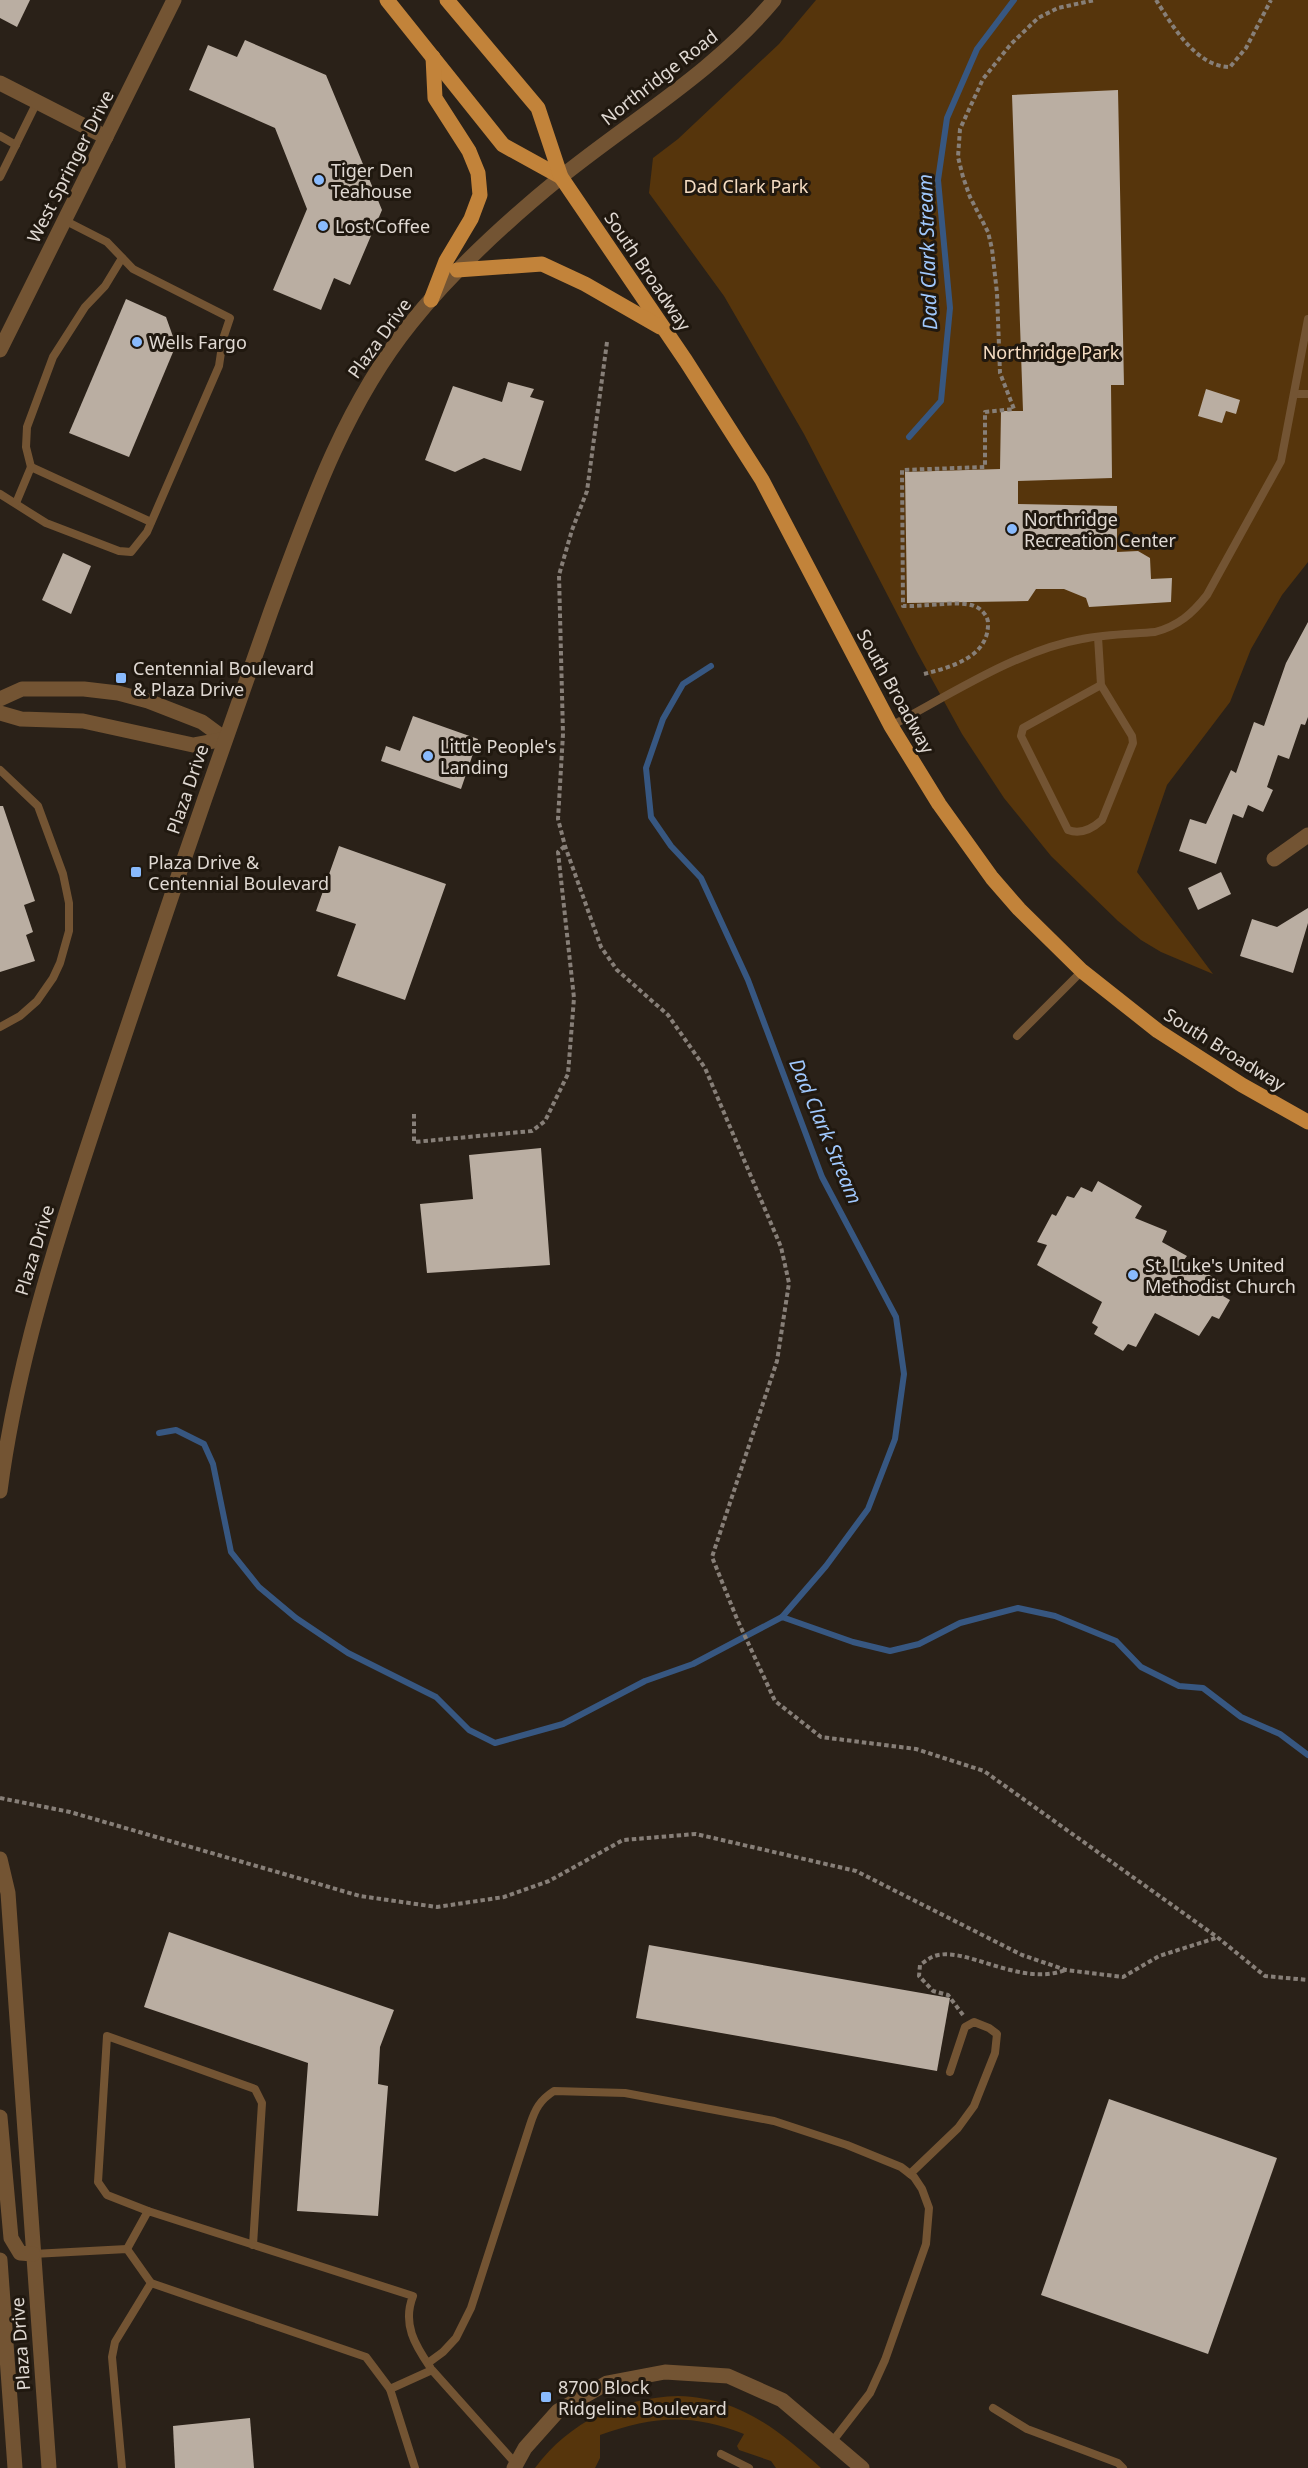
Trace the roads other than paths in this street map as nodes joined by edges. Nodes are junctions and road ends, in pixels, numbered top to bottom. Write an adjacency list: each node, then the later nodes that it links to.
1 (174, 0): 9 (street, West Springer Drive)
2 (387, 0): 5 (main road, South Broadway)
3 (447, 0): 12 (main road, South Broadway)
4 (774, 0): 12 (street, Northridge Road)
5 (433, 57): 12 (main road, South Broadway); 16 (main road)
6 (0, 83): 7 (street)
7 (37, 102): 9 (street); 10 (lane)
8 (0, 136): 10 (lane)
9 (106, 137): 13 (street, West Springer Drive)
10 (16, 144): 11 (lane)
11 (0, 177)
12 (561, 177): 15 (street, Plaza Drive); 18 (main road, South Broadway)
13 (64, 220): 14 (lane); 19 (street, West Springer Drive)
14 (123, 258): 22 (lane); 25 (lane)
15 (457, 270): 16 (street, Plaza Drive); 18 (main road)
16 (431, 300): 31 (street, Plaza Drive)
17 (1308, 319): 20 (lane)
18 (665, 330): 30 (main road, South Broadway)
19 (0, 350)
20 (1295, 394): 21 (lane); 26 (lane)
21 (1308, 394)
22 (31, 467): 24 (lane); 25 (lane)
23 (0, 494): 24 (lane)
24 (16, 503): 25 (lane)
25 (151, 522)
26 (1098, 637): 27 (lane); 30 (lane)
27 (1101, 685): 27 (lane)
28 (0, 699): 31 (street)
29 (0, 713): 31 (street)
30 (891, 726): 35 (main road, South Broadway)
31 (225, 739): 39 (street, Plaza Drive)
32 (0, 770): 36 (lane)
33 (1308, 835): 34 (street)
34 (1274, 859)
35 (1082, 970): 37 (lane); 38 (main road, South Broadway)
36 (0, 1027)
37 (1017, 1036)
38 (1308, 1122)
39 (0, 1491)
40 (0, 1858): 47 (street, Plaza Drive)
41 (950, 2072): 43 (lane)
42 (0, 2117): 47 (street)
43 (910, 2174): 50 (lane); 53 (lane)
44 (148, 2211): 45 (lane); 45 (lane); 46 (lane)
45 (253, 2245): 50 (lane)
46 (127, 2248): 47 (lane); 49 (lane)
47 (33, 2254): 57 (street, Plaza Drive)
48 (0, 2260): 56 (street, Plaza Drive)
49 (151, 2283): 51 (lane); 58 (lane)
50 (430, 2366): 51 (lane); 55 (lane)
51 (390, 2389): 59 (lane)
52 (993, 2408): 62 (lane)
53 (832, 2442): 55 (street); 61 (street)
54 (721, 2454): 60 (lane)
55 (515, 2466)
56 (15, 2468)
57 (49, 2468)
58 (122, 2468)
59 (415, 2468)
60 (749, 2468)
61 (862, 2468)
62 (1123, 2468)

